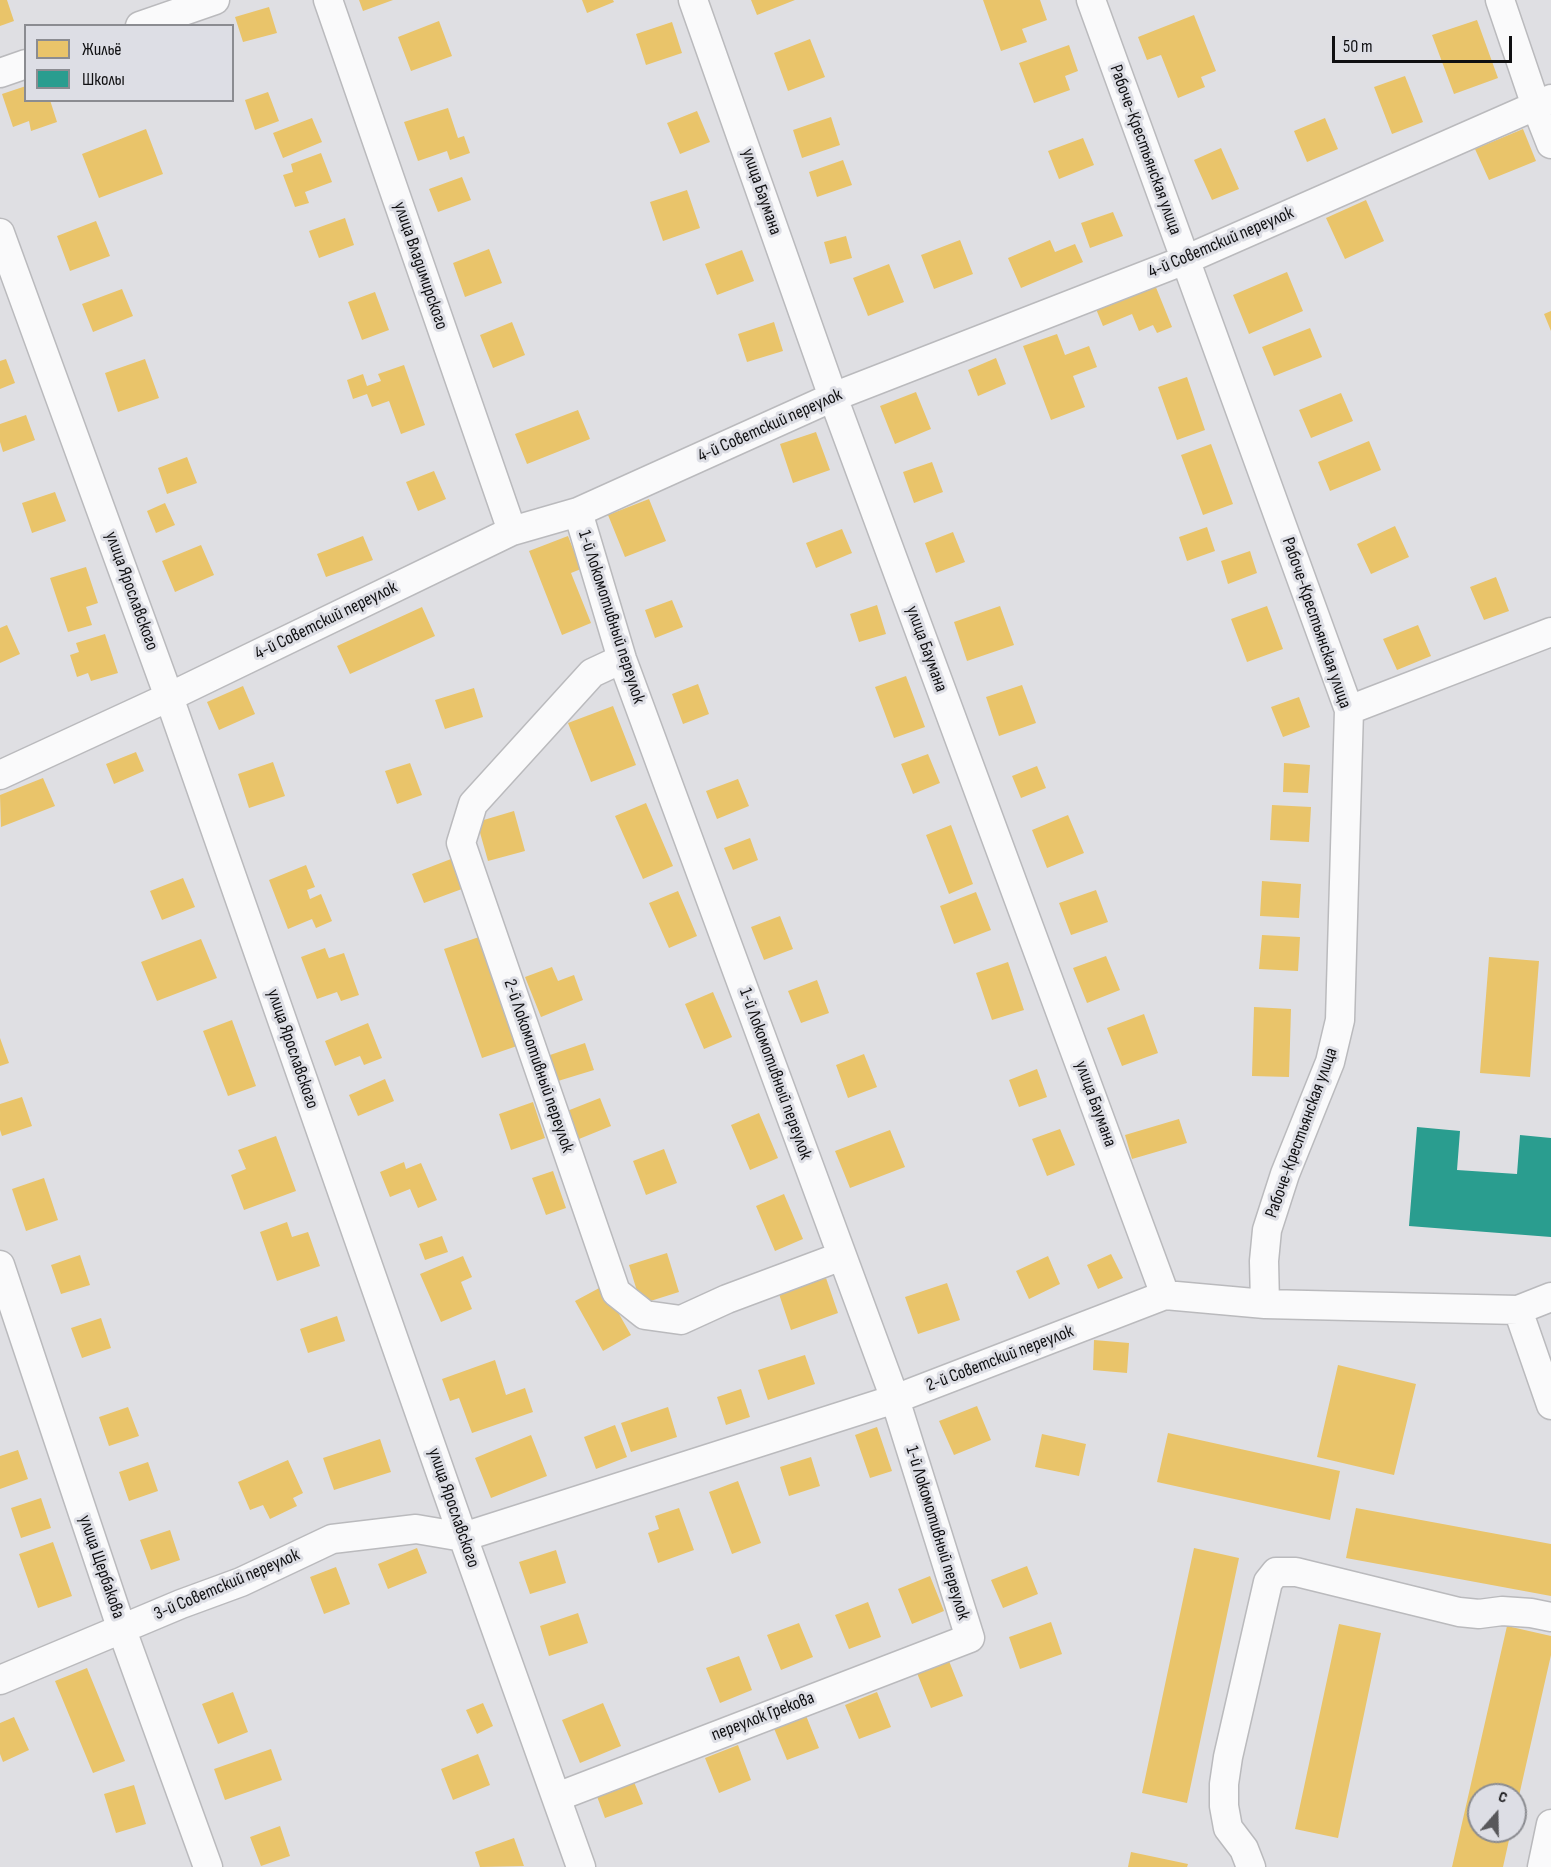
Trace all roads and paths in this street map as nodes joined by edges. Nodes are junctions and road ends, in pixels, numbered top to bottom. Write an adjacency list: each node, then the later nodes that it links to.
1 (215, 0): 6 (street)
2 (328, 0): 15 (street, улица Владимирского)
3 (693, 0): 13 (street, улица Баумана)
4 (1091, 0): 12 (street, Рабоче-Крестьянская улица)
5 (1500, 0): 9 (street)
6 (146, 24)
7 (24, 65): 8 (street)
8 (0, 73)
9 (1543, 102): 10 (street); 12 (street, 4-й Советский переулок)
10 (1551, 144)
11 (0, 233): 18 (street, улица Ярославского)
12 (1185, 260): 13 (street, 4-й Советский переулок); 19 (street, Рабоче-Крестьянская улица)
13 (833, 397): 14 (street, 4-й Советский переулок); 23 (street, улица Баумана)
14 (578, 512): 15 (street, 4-й Советский переулок); 17 (street, 1-й Локомотивный переулок)
15 (512, 531): 18 (street, 4-й Советский переулок)
16 (1551, 632): 19 (street)
17 (622, 659): 21 (street, 1-й Локомотивный переулок); 21 (street, 2-й Локомотивный переулок)
18 (169, 697): 20 (street, 4-й Советский переулок); 29 (street, улица Ярославского)
19 (1349, 710): 25 (street, Рабоче-Крестьянская улица)
20 (0, 775)
21 (842, 1256): 27 (street, 1-й Локомотивный переулок)
22 (0, 1265): 31 (street, улица Щербакова)
23 (1165, 1295): 25 (street, 2-й Советский переулок); 27 (street, 2-й Советский переулок)
24 (1551, 1297): 26 (street, 2-й Советский переулок)
25 (1264, 1304): 26 (street, 2-й Советский переулок)
26 (1518, 1310): 28 (street)
27 (895, 1399): 29 (street, 2-й Советский переулок); 32 (street, 1-й Локомотивный переулок)
28 (1551, 1405)
29 (463, 1537): 31 (street, 3-й Советский переулок); 34 (street, улица Ярославского)
30 (1551, 1617): 38 (street)
31 (122, 1630): 33 (street, 3-й Советский переулок); 36 (street, улица Щербакова)
32 (970, 1638): 34 (street, переулок Грекова)
33 (0, 1680)
34 (557, 1797): 37 (street, улица Ярославского)
35 (1551, 1824): 39 (street)
36 (208, 1867)
37 (582, 1867)
38 (1251, 1867)
39 (1542, 1867)

